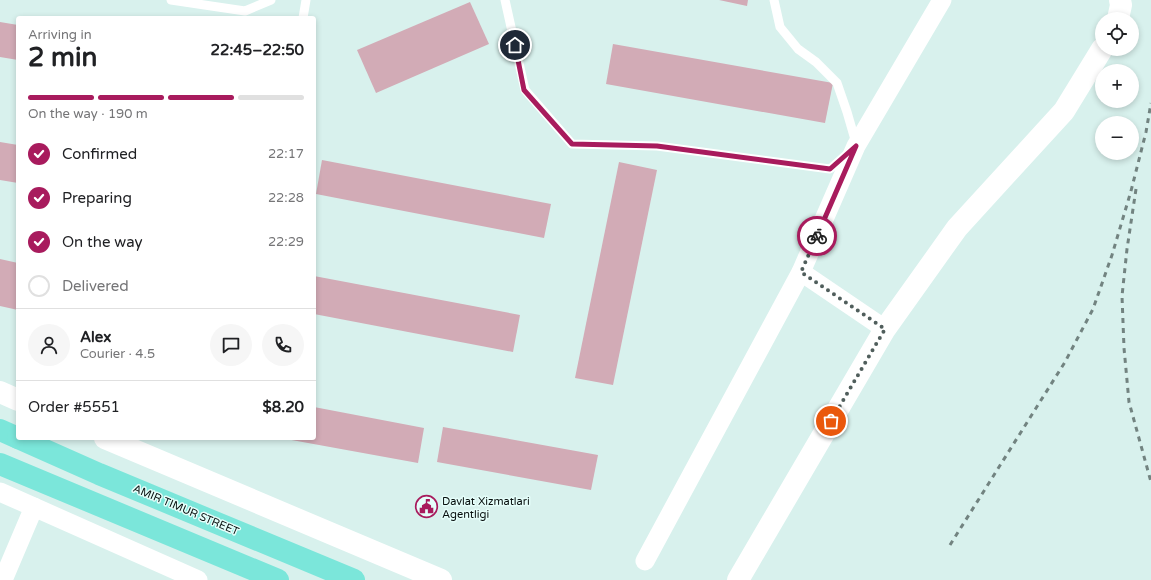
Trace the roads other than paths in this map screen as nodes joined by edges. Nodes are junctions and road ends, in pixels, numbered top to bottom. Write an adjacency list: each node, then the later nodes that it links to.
1 (171, 0): 2 (lane)
2 (272, 0)
3 (306, 0): 9 (lane)
4 (505, 0): 11 (lane)
5 (774, 0): 11 (lane)
6 (942, 0): 11 (street)
7 (1120, 0): 8 (main road)
8 (1120, 12)
9 (303, 16)
10 (1098, 56): 13 (main road)
11 (856, 146): 12 (street)
12 (801, 272): 13 (street); 25 (street)
13 (885, 329): 31 (main road)
14 (0, 392): 15 (main road)
15 (16, 399)
16 (0, 430): 17 (highway, AMIR TIMUR STREET)
17 (16, 437)
18 (23, 440): 20 (highway, AMIR TIMUR STREET)
19 (110, 440): 30 (main road)
20 (46, 450): 22 (highway); 29 (highway, AMIR TIMUR STREET)
21 (0, 464): 22 (highway)
22 (35, 479): 28 (highway)
23 (0, 492): 24 (street)
24 (34, 507): 26 (street); 27 (street)
25 (645, 561)
26 (3, 580)
27 (198, 580)
28 (278, 580)
29 (354, 580)
30 (441, 580)
31 (738, 580)

